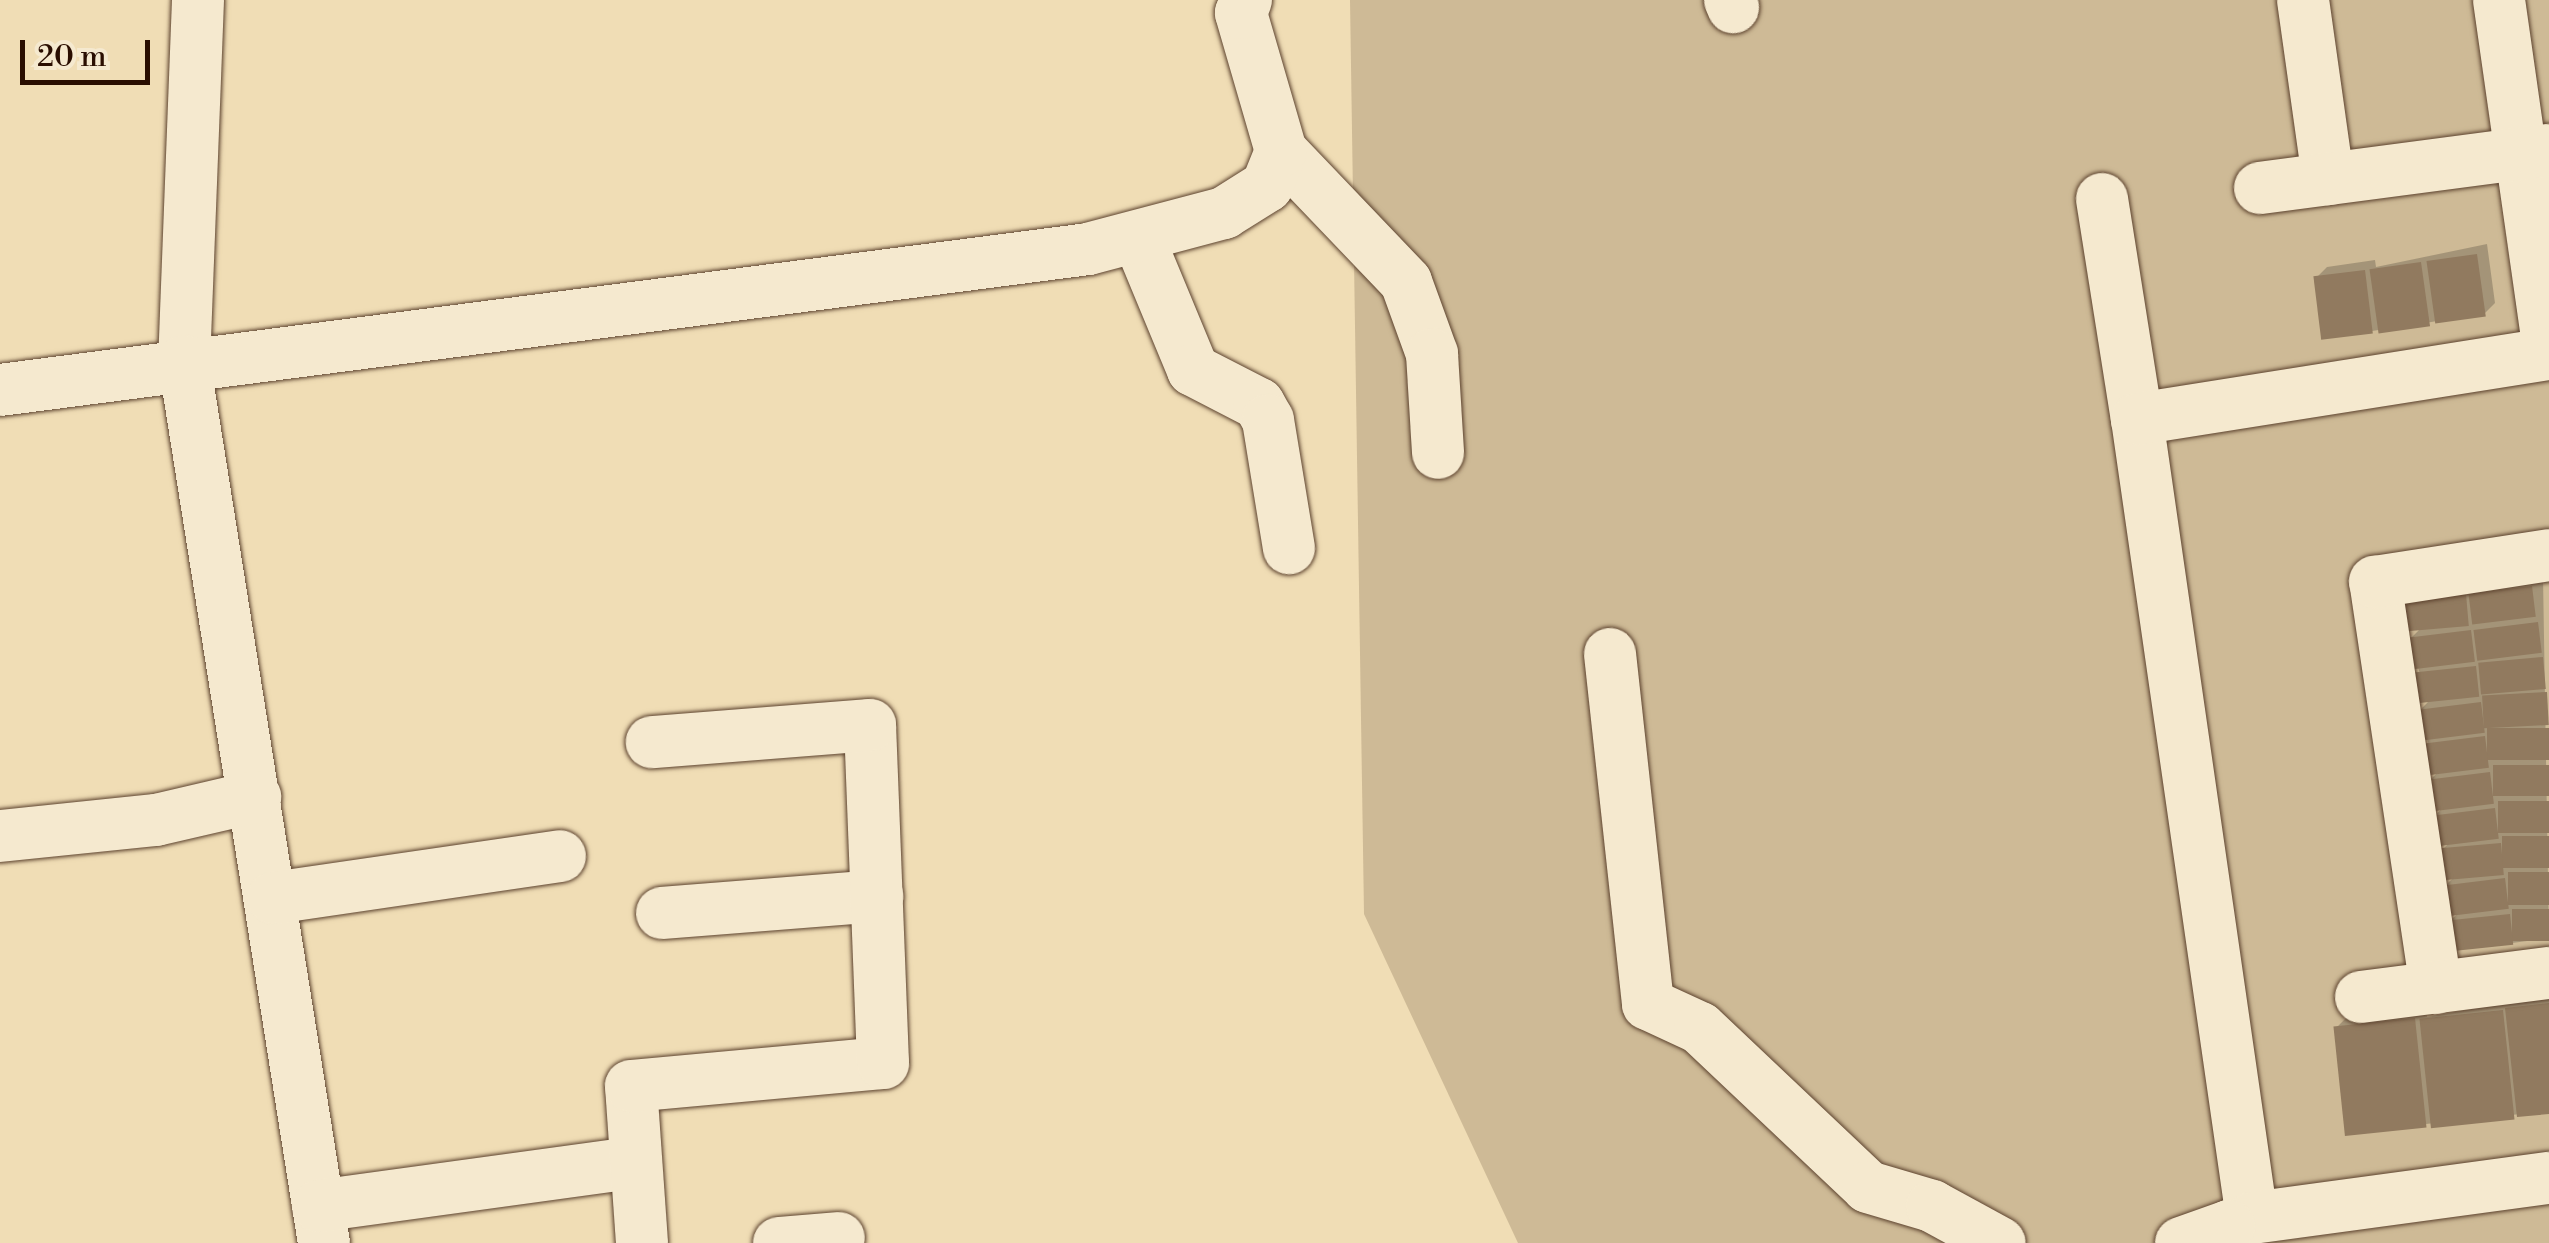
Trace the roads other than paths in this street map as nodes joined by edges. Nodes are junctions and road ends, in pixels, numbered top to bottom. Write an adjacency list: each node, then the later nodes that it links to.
1 (198, 0): 12 (street)
2 (1246, 0): 5 (street)
3 (2303, 0): 7 (street)
4 (2499, 0): 6 (street)
5 (1281, 150): 10 (street); 15 (street)
6 (2535, 152): 7 (street); 11 (street)
7 (2328, 179): 8 (street)
8 (2260, 188)
9 (2102, 199): 14 (street)
10 (1138, 237): 12 (street); 16 (street)
11 (2549, 352): 14 (street)
12 (184, 361): 13 (street); 20 (street)
13 (0, 390)
14 (2136, 418): 32 (street)
15 (1438, 453)
16 (1289, 548)
17 (2548, 562): 27 (street)
18 (1610, 654): 36 (street)
19 (652, 742): 23 (street)
20 (256, 798): 21 (street); 24 (street)
21 (0, 836)
22 (560, 856): 24 (street)
23 (876, 896): 25 (street); 29 (street)
24 (273, 898): 31 (street)
25 (662, 913)
26 (2549, 973): 27 (street)
27 (2436, 988): 28 (street)
28 (2360, 996)
29 (633, 1162): 31 (street); 34 (street)
30 (2549, 1178): 32 (street)
31 (321, 1224)
32 (2223, 1233)
33 (839, 1238): 35 (street)
34 (642, 1243)
35 (779, 1243)
36 (2000, 1243)

